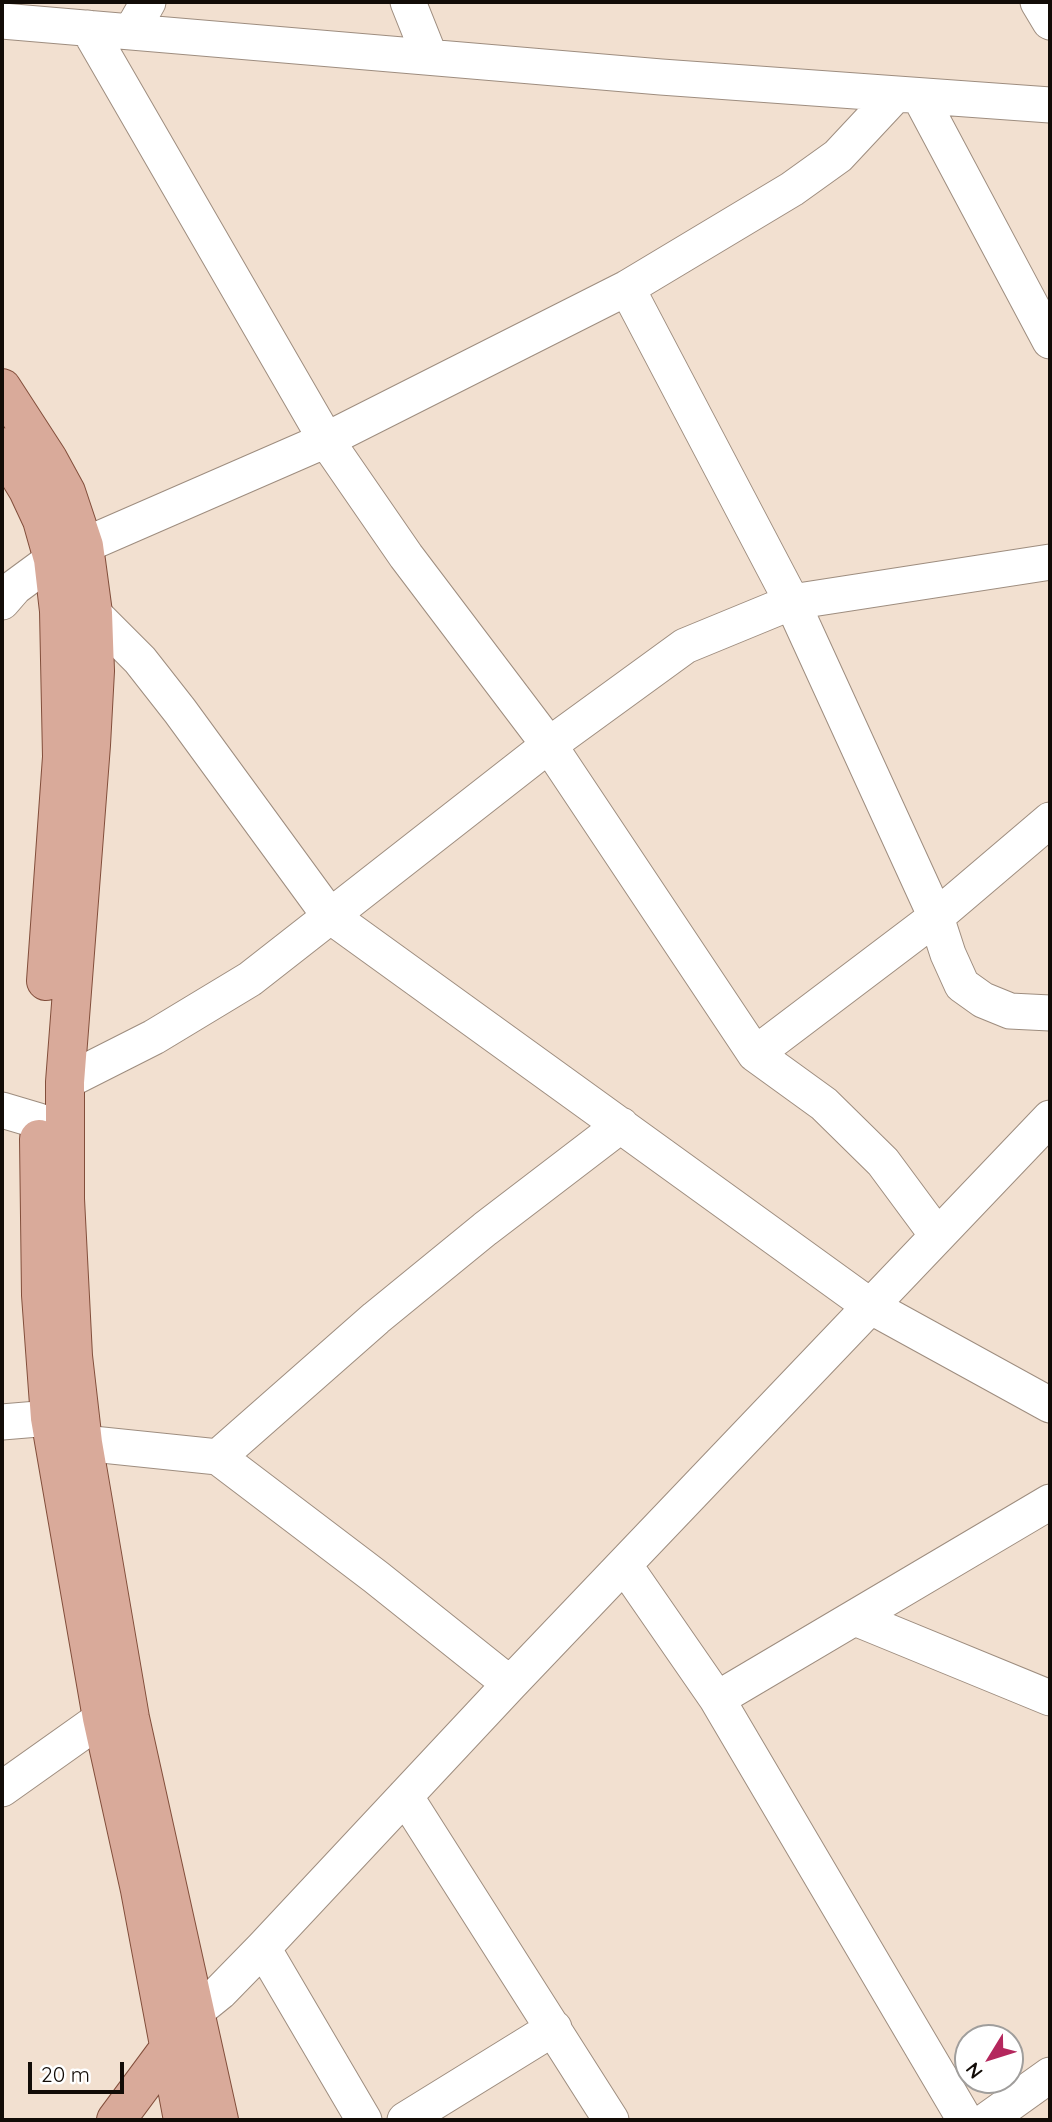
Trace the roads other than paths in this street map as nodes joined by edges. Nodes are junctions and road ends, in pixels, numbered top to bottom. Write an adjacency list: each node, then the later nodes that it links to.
1 (148, 2): 7 (street)
2 (408, 2): 8 (street)
3 (1038, 2): 5 (street)
4 (2, 21): 6 (street)
5 (1050, 22)
6 (88, 28): 7 (street); 14 (street)
7 (131, 32): 8 (street)
8 (430, 57): 9 (street)
9 (907, 96): 10 (street); 11 (street); 12 (street)
10 (1050, 105)
11 (627, 288): 14 (street); 19 (street)
12 (1050, 341)
13 (2, 388): 16 (main road)
14 (326, 440): 16 (street); 21 (street)
15 (2, 447): 16 (main road)
16 (68, 552): 18 (street); 20 (main road)
17 (1050, 562): 19 (street)
18 (2, 602)
19 (792, 603): 21 (street); 24 (street)
20 (76, 612): 23 (street); 27 (main road); 30 (main road)
21 (549, 746): 23 (street); 26 (street)
22 (1050, 820): 24 (street)
23 (329, 915): 27 (street); 31 (street)
24 (936, 917): 25 (street); 26 (street)
25 (1050, 1013)
26 (755, 1054): 32 (street)
27 (65, 1082): 37 (main road)
28 (2, 1111): 30 (street)
29 (1050, 1118): 32 (street)
30 (39, 1121): 35 (main road)
31 (621, 1125): 33 (street); 38 (street)
32 (937, 1235): 33 (street)
33 (870, 1306): 34 (street); 40 (street)
34 (1050, 1405)
35 (50, 1418): 36 (street); 45 (main road)
36 (2, 1422)
37 (83, 1443): 38 (street); 49 (main road)
38 (218, 1457): 42 (street)
39 (1050, 1502): 41 (street)
40 (625, 1566): 42 (street); 44 (street)
41 (855, 1618): 43 (street); 44 (street)
42 (510, 1684): 47 (street)
43 (1050, 1698)
44 (717, 1699): 59 (street)
45 (102, 1718): 46 (street); 51 (main road)
46 (2, 1789)
47 (405, 1796): 48 (street); 50 (street)
48 (263, 1948): 49 (street); 56 (street)
49 (207, 2003): 51 (main road)
50 (554, 2028): 57 (street); 58 (street)
51 (187, 2051): 53 (main road); 54 (main road); 55 (main road)
52 (1050, 2075): 60 (street)
53 (172, 2110)
54 (116, 2120)
55 (219, 2120)
56 (364, 2120)
57 (405, 2120)
58 (611, 2120)
59 (965, 2120)
60 (987, 2120)

